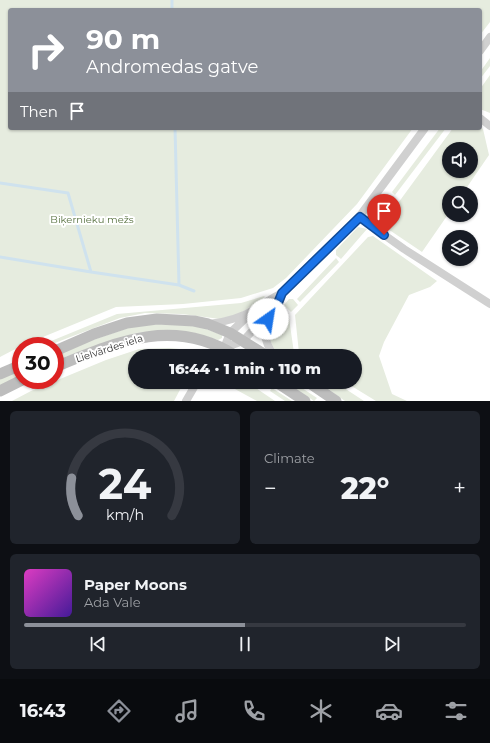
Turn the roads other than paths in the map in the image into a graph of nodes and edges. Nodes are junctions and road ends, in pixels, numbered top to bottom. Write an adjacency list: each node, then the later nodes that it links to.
1 (490, 37): 2 (street)
2 (482, 48)
3 (482, 120): 4 (street)
4 (490, 126)
5 (424, 130): 6 (street, Lielvārdes iela)
6 (360, 217): 7 (street, Lielvārdes iela); 8 (street)
7 (282, 293): 9 (street, Lielvārdes iela); 10 (street, Lielvārdes iela)
8 (490, 304)
9 (255, 309): 11 (street, Lielvārdes iela); 12 (street)
10 (270, 311): 13 (street, Lielvārdes iela); 17 (street)
11 (208, 324): 12 (main road, Lielvārdes iela); 14 (main road, Lielvārdes iela)
12 (230, 333): 13 (main road, Lielvārdes iela); 15 (street)
13 (242, 341): 15 (street, Lielvārdes iela); 16 (main road, Lielvārdes iela)
14 (64, 347)
15 (224, 348): 18 (main road, Lielvārdes iela)
16 (255, 349)
17 (270, 349)
18 (64, 363)
19 (12, 369): 20 (main road)
20 (0, 374)
21 (12, 385): 25 (main road)
22 (193, 389): 27 (street)
23 (287, 389): 28 (main road)
24 (317, 389): 26 (main road)
25 (0, 391)
26 (330, 399)
27 (186, 401)
28 (305, 401)

